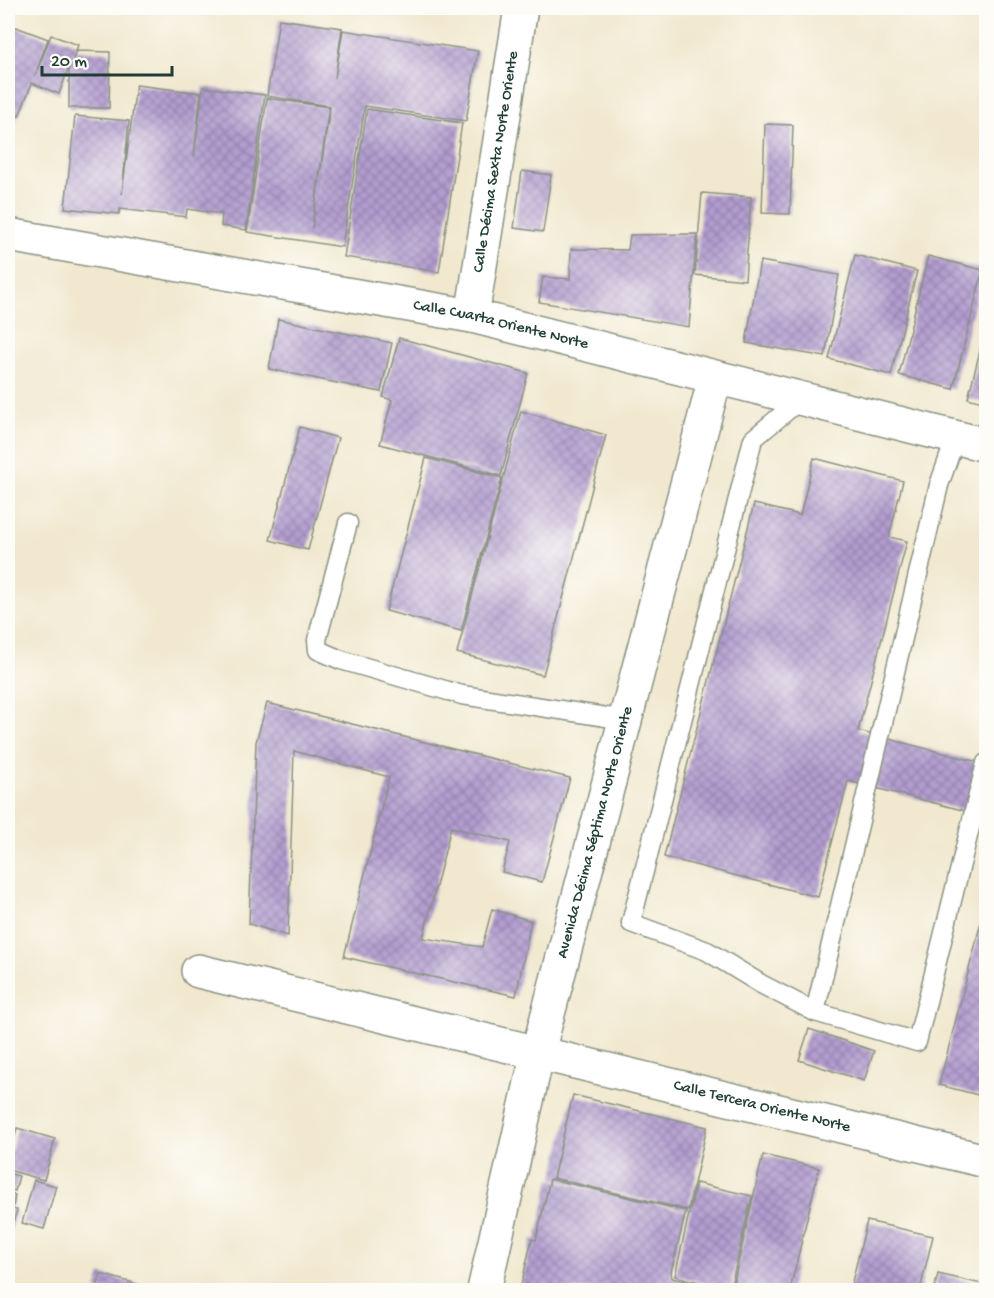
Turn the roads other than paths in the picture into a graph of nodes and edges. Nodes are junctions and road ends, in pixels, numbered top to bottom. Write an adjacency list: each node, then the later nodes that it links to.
1 (521, 8): 3 (street, Calle Décima Sexta Norte Oriente)
2 (8, 235): 3 (street, Calle Cuarta Oriente Norte)
3 (472, 316): 4 (street, Calle Cuarta Oriente Norte)
4 (715, 378): 5 (street, Calle Cuarta Oriente Norte); 8 (street, Avenida Décima Séptima Norte Oriente)
5 (801, 399): 6 (street, Calle Cuarta Oriente Norte); 11 (lane)
6 (971, 441): 11 (lane)
7 (348, 522): 8 (lane)
8 (626, 720): 12 (street, Avenida Décima Séptima Norte Oriente)
9 (987, 763): 11 (lane)
10 (198, 971): 12 (street, Calle Tercera Oriente Norte)
11 (815, 1012)
12 (538, 1052): 13 (street, Calle Tercera Oriente Norte); 14 (street, Avenida Décima Séptima Norte Oriente)
13 (987, 1161)
14 (484, 1290)

